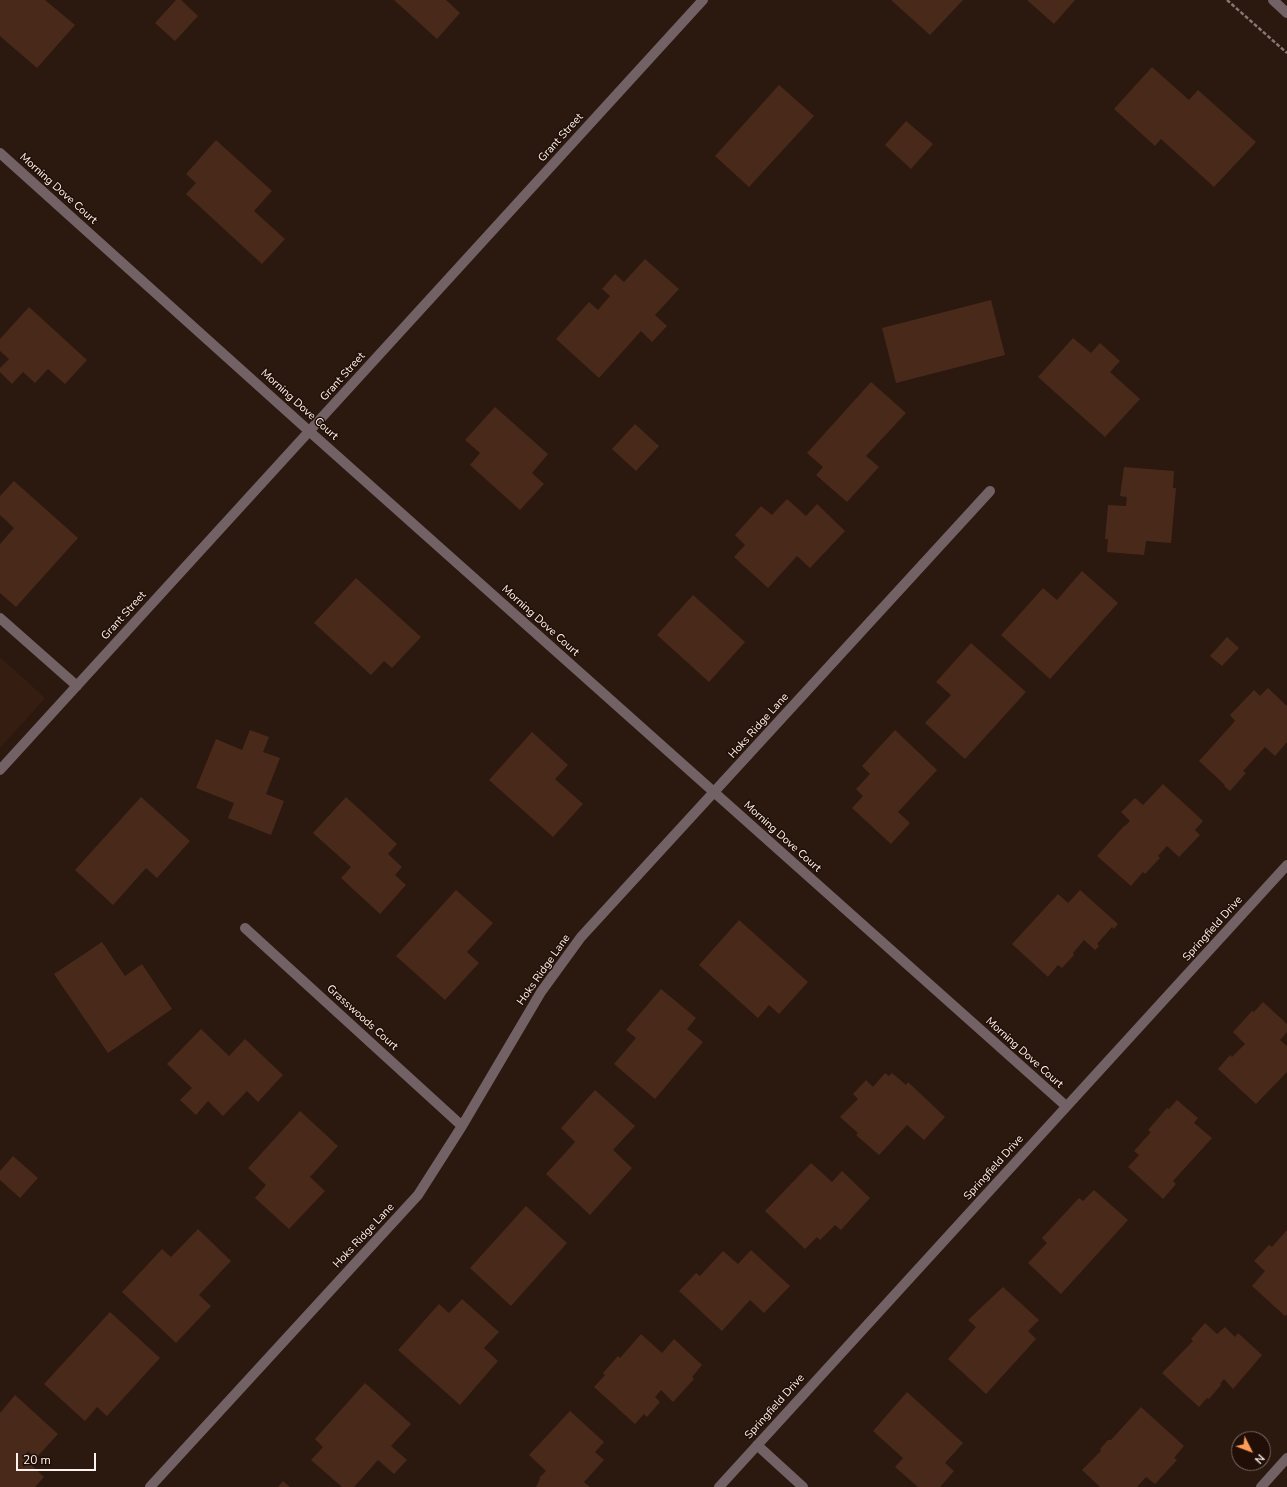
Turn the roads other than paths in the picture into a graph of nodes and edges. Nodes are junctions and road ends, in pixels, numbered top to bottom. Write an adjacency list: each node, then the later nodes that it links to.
1 (703, 0): 5 (street, Grant Street)
2 (1273, 0): 3 (street)
3 (1287, 13)
4 (0, 153): 5 (street, Morning Dove Court)
5 (309, 431): 8 (street, Grant Street); 10 (street, Morning Dove Court)
6 (990, 491): 10 (street, Hoks Ridge Lane)
7 (0, 618): 8 (street)
8 (77, 686): 9 (street, Grant Street)
9 (0, 770)
10 (715, 793): 13 (street, Morning Dove Court); 14 (street, Hoks Ridge Lane)
11 (1287, 865): 13 (street, Springfield Drive)
12 (245, 928): 14 (street, Grasswoods Court)
13 (1066, 1106): 15 (street, Springfield Drive)
14 (462, 1126): 17 (street, Hoks Ridge Lane)
15 (757, 1445): 18 (street, Springfield Drive); 19 (street)
16 (1287, 1458): 20 (street)
17 (150, 1487)
18 (719, 1487)
19 (803, 1487)
20 (1261, 1487)

